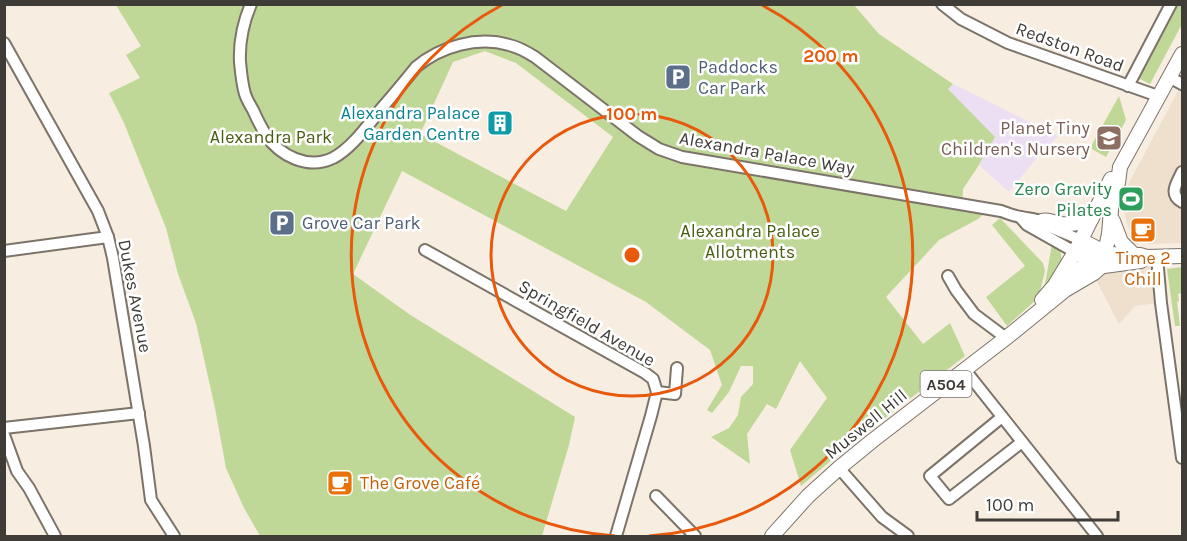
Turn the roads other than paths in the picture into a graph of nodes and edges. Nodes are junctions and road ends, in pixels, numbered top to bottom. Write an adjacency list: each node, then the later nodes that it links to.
1 (251, 4): 14 (street, Alexandra Palace Way)
2 (942, 4): 8 (street, Redston Road)
3 (1171, 4): 8 (street)
4 (4, 43): 17 (street, Dukes Avenue)
5 (1182, 54): 6 (main road, A504)
6 (1169, 77): 7 (street); 9 (main road, A504)
7 (1182, 84)
8 (1128, 86): 9 (street, Redston Road)
9 (1158, 96): 10 (main road, A504)
10 (1120, 167): 13 (main road, A504); 15 (main road, Muswell Hill / A504)
11 (1182, 172): 12 (street)
12 (1182, 202)
13 (1110, 207): 21 (main road); 23 (main road, A504)
14 (1020, 217): 16 (street, Alexandra Palace Way); 18 (street, Alexandra Palace Way)
15 (1092, 218): 16 (main road); 18 (main road, Muswell Hill / A504)
16 (1042, 222): 18 (street, Alexandra Palace Way)
17 (108, 237): 20 (street); 31 (street, Dukes Avenue)
18 (1078, 246): 23 (main road); 25 (main road, Muswell Hill / A504)
19 (425, 250): 30 (street, Springfield Avenue)
20 (4, 251)
21 (1146, 256): 22 (main road); 23 (main road); 36 (street)
22 (1182, 256)
23 (1099, 257): 25 (main road); 26 (main road, Muswell Hill / A504)
24 (948, 276): 27 (street)
25 (1055, 285): 26 (main road, Muswell Hill / A504)
26 (1019, 327): 27 (main road, Muswell Hill / A504)
27 (1006, 338): 29 (main road, Muswell Hill / A504)
28 (677, 368): 30 (street)
29 (964, 369): 32 (street); 37 (main road, Muswell Hill / A504)
30 (657, 392): 42 (street, Springfield Avenue)
31 (139, 413): 33 (street); 41 (street, Dukes Avenue)
32 (1002, 417): 35 (street); 35 (street)
33 (4, 428)
34 (4, 435): 40 (street)
35 (1022, 442): 45 (street)
36 (1182, 458)
37 (839, 468): 39 (main road, Muswell Hill / A504); 44 (street)
38 (656, 496): 43 (street)
39 (773, 536)
40 (55, 537)
41 (174, 537)
42 (616, 537)
43 (695, 537)
44 (908, 537)
45 (1097, 537)

